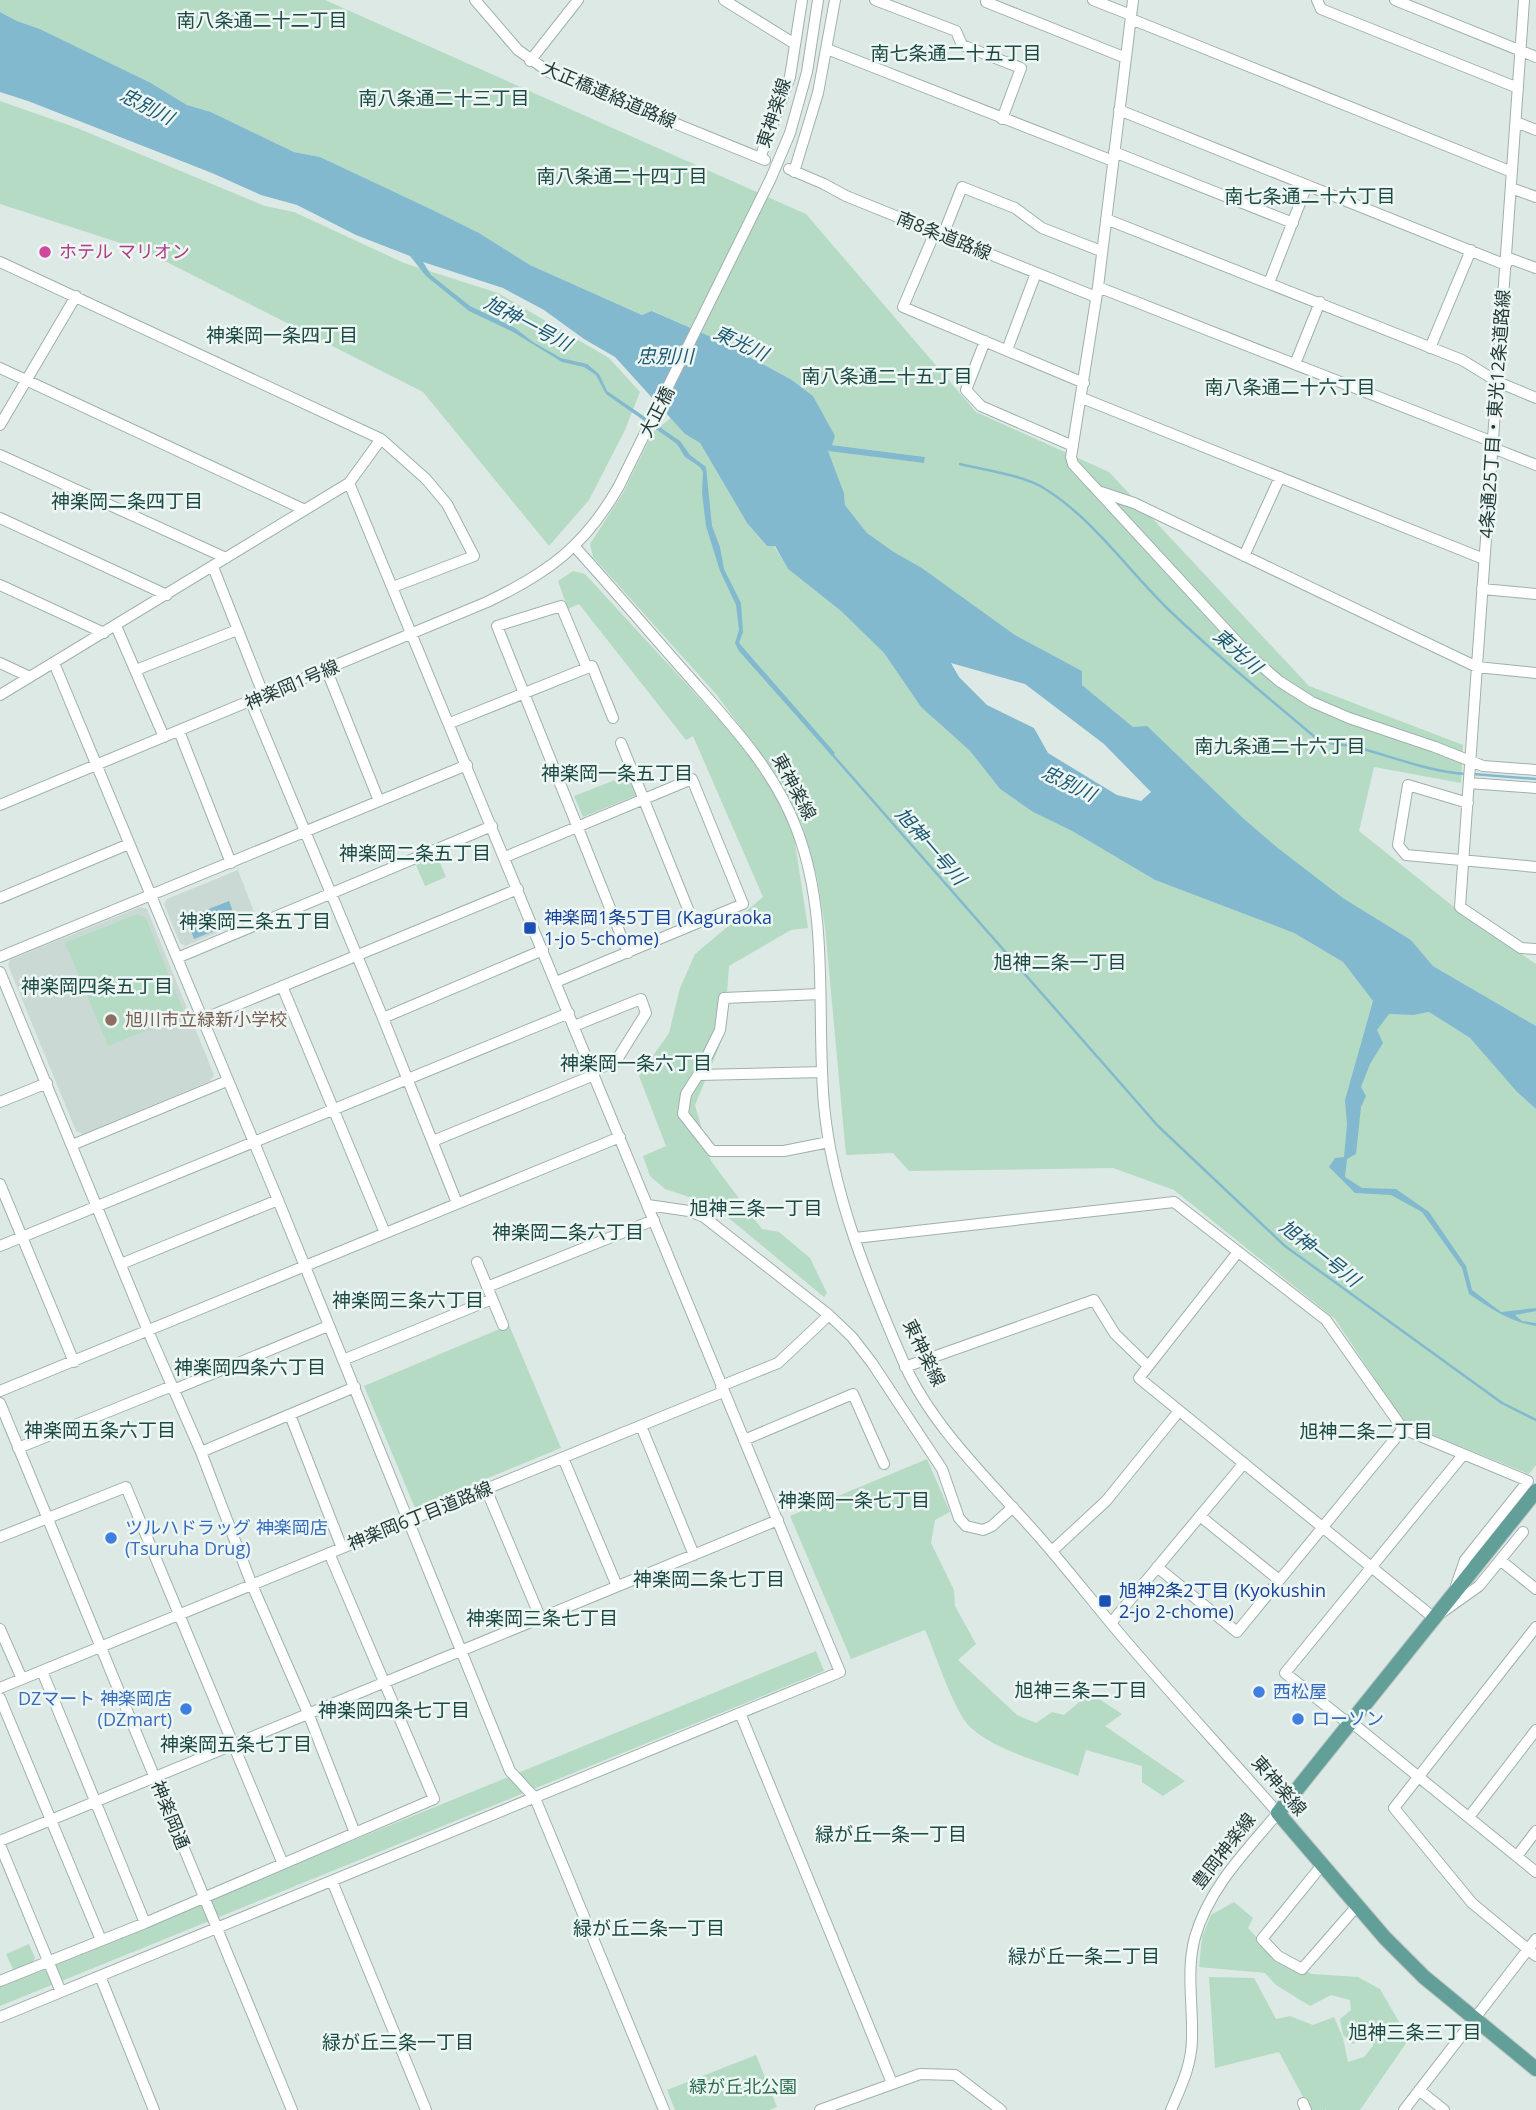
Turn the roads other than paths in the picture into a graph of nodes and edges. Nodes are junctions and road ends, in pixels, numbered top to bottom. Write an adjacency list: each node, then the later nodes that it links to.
1 (475, 0): 21 (street, 大正橋連絡道路線)
2 (578, 0): 21 (street)
3 (724, 0): 14 (street)
4 (802, 0): 16 (street)
5 (818, 0): 34 (street, 東神楽線)
6 (835, 0): 17 (street)
7 (875, 0): 24 (street)
8 (987, 0): 20 (street)
9 (1093, 0): 15 (street)
10 (1133, 0): 15 (street)
11 (1317, 0): 22 (street)
12 (1395, 0): 18 (street)
13 (1524, 0): 18 (street, 4条通25丁目・東光12条道路線)
14 (743, 5): 16 (street)
15 (1131, 17): 20 (street); 28 (street)
16 (795, 44): 21 (street, 大正橋連絡道路線)
17 (827, 50): 24 (street); 35 (street, 南8条道路線)
18 (1521, 51): 19 (street); 22 (street, 4条通25丁目・東光12条道路線)
19 (1536, 57)
20 (1126, 58): 23 (street)
21 (530, 61)
22 (1518, 88): 25 (street, 4条通25丁目・東光12条道路線)
23 (1119, 110): 27 (street); 29 (street)
24 (1002, 119): 27 (street)
25 (1516, 122): 26 (street); 28 (street, 4条通25丁目・東光12条道路線)
26 (1536, 130)
27 (1113, 157): 32 (street); 33 (street)
28 (1512, 172): 30 (street, 4条通25丁目・東光12条道路線)
29 (1307, 185): 33 (street); 36 (street)
30 (1511, 188): 31 (street); 38 (street, 4条通25丁目・東光12条道路線)
31 (1536, 197)
32 (1105, 219): 37 (street); 42 (street)
33 (1293, 223): 42 (street)
34 (747, 232): 67 (street, 大正橋)
35 (939, 234): 37 (street); 41 (street, 南8条道路線); 46 (street)
36 (1471, 250): 38 (street); 47 (street)
37 (1101, 251): 43 (street)
38 (1506, 261): 40 (street); 52 (street, 4条通25丁目・東光12条道路線)
39 (0, 262): 44 (street)
40 (1536, 268)
41 (1035, 272): 43 (street, 南8条道路線); 48 (street)
42 (1269, 284): 45 (street)
43 (1097, 292): 49 (street, 南8条道路線); 53 (street)
44 (76, 296): 51 (street); 57 (street)
45 (1320, 302): 47 (street); 49 (street)
46 (985, 341): 48 (street); 59 (street)
47 (1430, 348): 52 (street)
48 (1007, 350): 53 (street)
49 (1294, 364): 58 (street, 南8条道路線)
50 (0, 368): 51 (street)
51 (26, 380): 56 (street); 65 (street)
52 (1498, 382): 55 (street); 58 (street, 4条通25丁目・東光12条道路線)
53 (1084, 383): 54 (street)
54 (1082, 398): 59 (street); 62 (street)
55 (1536, 398)
56 (0, 425)
57 (381, 439): 63 (street); 73 (street)
58 (1493, 445): 61 (street, 南8条道路線); 70 (street, 4条通25丁目・東光12条道路線)
59 (1073, 446): 64 (street)
60 (0, 455): 69 (street)
61 (1536, 465)
62 (1280, 477): 68 (street); 70 (street)
63 (349, 483): 65 (street); 73 (street)
64 (1098, 491): 68 (street); 101 (street)
65 (305, 510): 69 (street)
66 (0, 517): 76 (street)
67 (575, 547): 80 (street, 神楽岡1号線); 129 (street, 東神楽線)
68 (1244, 556): 83 (street)
69 (226, 558): 71 (street)
70 (1484, 559): 74 (street, 4条通25丁目・東光12条道路線)
71 (213, 567): 76 (street); 78 (street)
72 (0, 585): 79 (street)
73 (393, 587): 80 (street)
74 (1482, 589): 75 (street); 83 (street, 4条通25丁目・東光12条道路線)
75 (1536, 594)
76 (167, 595): 77 (street)
77 (116, 626): 79 (street); 85 (street)
78 (237, 630): 85 (street); 91 (street)
79 (104, 634): 82 (street)
80 (413, 634): 86 (street, 神楽岡1号線); 94 (street)
81 (0, 663): 88 (street)
82 (54, 663): 88 (street); 98 (street)
83 (1477, 667): 87 (street); 101 (street, 4条通25丁目・東光12条道路線)
84 (587, 668): 89 (street); 89 (street); 93 (street)
85 (136, 670): 96 (street)
86 (327, 671): 91 (street, 神楽岡1号線); 104 (street)
87 (1536, 673)
88 (30, 677): 90 (street)
89 (525, 693): 94 (street); 108 (street)
90 (0, 695)
91 (264, 696): 92 (street, 神楽岡1号線)
92 (251, 702): 95 (street, 神楽岡1号線); 109 (street)
93 (613, 718)
94 (450, 723): 99 (street)
95 (179, 731): 96 (street, 神楽岡1号線); 113 (street)
96 (164, 737): 98 (street, 神楽岡1号線)
97 (621, 743): 103 (street)
98 (97, 765): 106 (street, 神楽岡1号線); 110 (street)
99 (467, 765): 104 (street); 107 (street)
100 (1536, 769): 101 (street)
101 (1470, 773): 102 (street); 105 (street, 4条通25丁目・東光12条道路線)
102 (1536, 788)
103 (644, 799): 108 (street); 119 (street); 119 (street)
104 (379, 801): 109 (street)
105 (1468, 803): 112 (street, 4条通25丁目・東光12条道路線); 112 (street)
106 (0, 805)
107 (492, 826): 111 (street); 116 (street)
108 (579, 826): 111 (street); 122 (street)
109 (305, 832): 113 (street); 116 (street)
110 (130, 844): 117 (street); 118 (street)
111 (505, 857): 115 (street)
112 (1463, 861): 114 (street); 120 (street, 4条通25丁目・東光12条道路線)
113 (231, 863): 117 (street)
114 (1536, 867)
115 (517, 889): 121 (street); 123 (street)
116 (330, 894): 123 (street); 125 (street)
117 (151, 895): 124 (street); 125 (street)
118 (0, 898)
119 (694, 925): 122 (street)
120 (1536, 949)
121 (543, 950): 127 (street); 131 (street)
122 (628, 953): 127 (street)
123 (356, 956): 128 (street); 131 (street)
124 (0, 957)
125 (177, 958): 132 (street)
126 (0, 972): 139 (street)
127 (556, 982): 130 (street)
128 (282, 986): 132 (street); 141 (street)
129 (820, 994): 134 (street, 東神楽線); 136 (street)
130 (569, 1013): 133 (street); 137 (street)
131 (383, 1018): 137 (street)
132 (203, 1019): 138 (street)
133 (574, 1026): 135 (street); 135 (street)
134 (822, 1072): 136 (street); 144 (street, 東神楽線)
135 (594, 1073): 142 (street); 143 (street)
136 (698, 1075): 144 (street)
137 (407, 1079): 141 (street); 143 (street)
138 (228, 1081): 145 (street); 146 (street)
139 (47, 1083): 140 (street); 146 (street)
140 (0, 1102)
141 (333, 1110): 145 (street); 153 (street)
142 (620, 1137): 149 (street); 150 (street)
143 (433, 1141): 149 (street)
144 (829, 1142): 155 (street, 東神楽線)
145 (254, 1143): 148 (street); 151 (street)
146 (72, 1145): 151 (street)
147 (0, 1184): 154 (street)
148 (278, 1200): 159 (street); 160 (street)
149 (457, 1203): 153 (street)
150 (648, 1205): 152 (street); 163 (street)
151 (98, 1208): 154 (street); 159 (street)
152 (654, 1220): 161 (street); 173 (street)
153 (384, 1233): 160 (street)
154 (22, 1237): 156 (street); 168 (street)
155 (855, 1238): 157 (street); 170 (street, 東神楽線)
156 (0, 1246)
157 (1238, 1252): 169 (street); 179 (street)
158 (477, 1262): 161 (street)
159 (121, 1264): 166 (street)
160 (304, 1267): 165 (street); 166 (street)
161 (487, 1287): 162 (street)
162 (492, 1299): 164 (street); 167 (street)
163 (829, 1315): 173 (street, 神楽岡6丁目道路線); 189 (street)
164 (503, 1325)
165 (328, 1326): 167 (street); 172 (street)
166 (148, 1332): 168 (street); 172 (street)
167 (344, 1360): 171 (street)
168 (74, 1362): 174 (street)
169 (1148, 1366): 170 (street); 176 (street)
170 (905, 1367): 189 (street, 東神楽線)
171 (355, 1387): 177 (street); 193 (street)
172 (172, 1388): 181 (street); 182 (street)
173 (722, 1389): 178 (street, 神楽岡6丁目道路線); 180 (street)
174 (0, 1391)
175 (0, 1403): 181 (street, 神楽岡通)
176 (1179, 1411): 185 (street); 198 (street)
177 (290, 1415): 182 (street); 197 (street)
178 (641, 1426): 184 (street, 神楽岡6丁目道路線); 200 (street)
179 (1403, 1429): 183 (street); 194 (street)
180 (744, 1440): 186 (street); 192 (street)
181 (19, 1448): 191 (street, 神楽岡通)
182 (201, 1452): 205 (street)
183 (1463, 1455): 203 (street); 208 (street)
184 (563, 1458): 187 (street, 神楽岡6丁目道路線); 206 (street)
185 (1244, 1463): 190 (street); 194 (street)
186 (884, 1464)
187 (486, 1489): 193 (street, 神楽岡6丁目道路線); 210 (street)
188 (1536, 1491): 208 (main road, 豊岡神楽線)
189 (1013, 1507): 198 (street, 東神楽線)
190 (1200, 1516): 202 (street); 204 (street)
191 (48, 1518): 196 (street); 209 (street); 215 (street, 神楽岡通)
192 (778, 1520): 200 (street); 223 (street)
193 (409, 1521): 197 (street, 神楽岡6丁目道路線); 216 (street)
194 (1321, 1528): 203 (street); 204 (street)
195 (1522, 1532): 201 (street)
196 (0, 1537)
197 (342, 1548): 199 (street, 神楽岡6丁目道路線)
198 (1052, 1551): 212 (street, 東神楽線)
199 (329, 1553): 205 (street, 神楽岡6丁目道路線); 219 (street)
200 (694, 1555): 206 (street)
201 (1500, 1560): 207 (street); 211 (street)
202 (1157, 1567): 204 (street); 212 (street)
203 (1372, 1567): 211 (street); 224 (street)
204 (1279, 1580)
205 (252, 1585): 209 (street, 神楽岡6丁目道路線); 222 (street)
206 (617, 1587): 210 (street)
207 (1536, 1589)
208 (1454, 1592): 211 (main road, 豊岡神楽線)
209 (179, 1615): 215 (street, 神楽岡6丁目道路線); 226 (street)
210 (540, 1617): 216 (street)
211 (1434, 1618): 224 (main road, 豊岡神楽線)
212 (1111, 1623): 231 (street, 東神楽線)
213 (1536, 1627): 228 (street)
214 (0, 1629): 218 (street)
215 (100, 1647): 217 (street, 神楽岡6丁目道路線); 227 (street, 神楽岡通)
216 (462, 1649): 219 (street); 229 (street)
217 (42, 1671): 218 (street, 神楽岡6丁目道路線); 230 (street)
218 (22, 1679): 220 (street, 神楽岡6丁目道路線)
219 (386, 1681): 222 (street); 235 (street)
220 (0, 1688)
221 (0, 1698): 233 (street)
222 (308, 1713): 226 (street); 235 (street)
223 (740, 1713): 229 (street); 256 (street)
224 (1350, 1723): 228 (street); 231 (main road, 豊岡神楽線)
225 (1536, 1730): 232 (street)
226 (234, 1744): 227 (street); 238 (street)
227 (154, 1777): 230 (street); 242 (street, 神楽岡通)
228 (1419, 1777): 232 (street); 248 (street)
229 (535, 1798): 241 (street); 261 (street)
230 (97, 1801): 233 (street); 244 (street)
231 (1278, 1813): 239 (main road, 東神楽線); 264 (street, 豊岡神楽線)
232 (1469, 1817): 237 (street)
233 (51, 1820): 236 (street); 247 (street)
234 (1536, 1831): 237 (street)
235 (355, 1833): 238 (street)
236 (0, 1843): 249 (street)
237 (1517, 1856): 240 (street)
238 (283, 1864): 242 (street)
239 (1322, 1865): 243 (main road, 東神楽線); 243 (street)
240 (1536, 1872)
241 (332, 1881): 245 (street); 260 (street)
242 (203, 1897): 244 (street); 245 (street, 神楽岡通)
243 (1357, 1906): 254 (main road, 東神楽線)
244 (145, 1923): 247 (street)
245 (217, 1929): 250 (street); 259 (street, 神楽岡通)
246 (1536, 1939): 248 (street)
247 (101, 1940): 249 (street)
248 (1532, 1952): 254 (street)
249 (48, 1962): 251 (street); 252 (street)
250 (100, 1976): 252 (street); 258 (street)
251 (0, 1981)
252 (61, 1992): 253 (street)
253 (0, 2017)
254 (1474, 2018): 255 (main road, 東神楽線); 257 (street)
255 (1536, 2069)
256 (892, 2083): 262 (street); 263 (street)
257 (1419, 2090): 265 (street); 266 (street)
258 (154, 2110)
259 (292, 2110)
260 (426, 2110)
261 (664, 2110)
262 (820, 2110)
263 (1001, 2110)
264 (1171, 2110)
265 (1404, 2110)
266 (1444, 2110)

